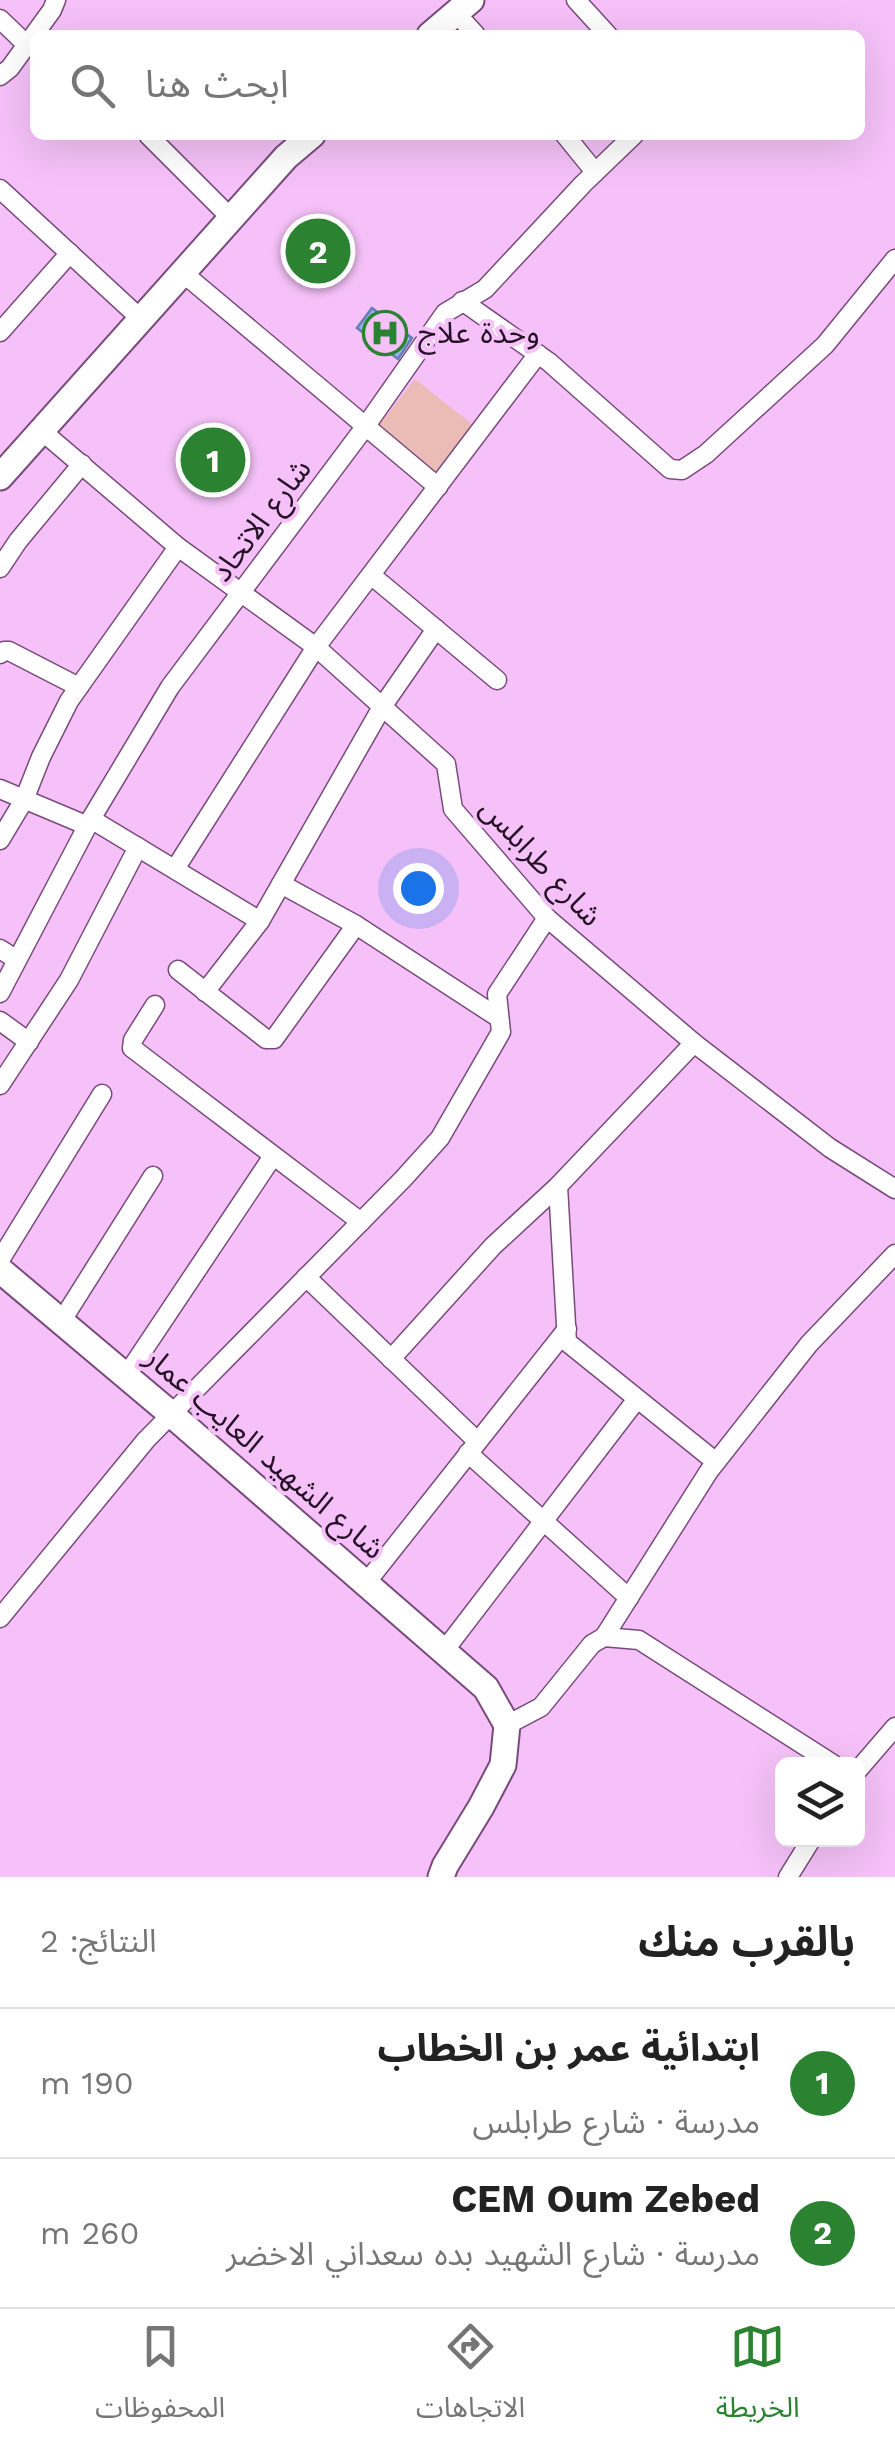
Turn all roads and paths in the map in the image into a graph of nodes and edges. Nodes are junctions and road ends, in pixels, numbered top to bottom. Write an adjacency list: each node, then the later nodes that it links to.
1 (56, 0): 5 (street)
2 (576, 0): 8 (street)
3 (463, 6): 6 (street); 7 (street)
4 (0, 19): 10 (street)
5 (44, 30)
6 (436, 30)
7 (474, 30)
8 (603, 30)
9 (30, 42): 10 (street)
10 (26, 45): 11 (street)
11 (0, 76)
12 (153, 140): 18 (street)
13 (306, 140): 18 (street)
14 (569, 140): 16 (street)
15 (629, 140): 16 (street, شارع الاتحاد)
16 (595, 172): 22 (street, شارع الاتحاد)
17 (2, 194): 19 (street)
18 (232, 218): 21 (street)
19 (70, 253): 23 (street); 24 (street)
20 (895, 259): 25 (street)
21 (183, 273): 23 (street); 26 (street)
22 (462, 301): 25 (street); 26 (street, شارع الاتحاد)
23 (142, 320): 27 (street)
24 (0, 332)
25 (538, 354): 30 (street)
26 (364, 427): 30 (street); 34 (street, شارع الاتحاد)
27 (43, 432): 28 (street, شارع طرابلس); 29 (street)
28 (82, 464): 31 (street, شارع طرابلس); 32 (street)
29 (0, 477)
30 (438, 487): 33 (street)
31 (178, 547): 34 (street, شارع طرابلس); 39 (street)
32 (0, 568)
33 (371, 575): 35 (street); 36 (street)
34 (242, 592): 36 (street, شارع طرابلس); 43 (street, شارع الاتحاد)
35 (436, 629): 38 (street); 40 (street)
36 (316, 646): 40 (street, شارع طرابلس); 46 (street)
37 (0, 654): 39 (street)
38 (497, 680)
39 (79, 687): 42 (street)
40 (382, 707): 47 (street); 48 (street, شارع طرابلس)
41 (0, 788): 42 (street)
42 (24, 800): 43 (street); 44 (street)
43 (90, 823): 45 (street); 52 (street, شارع الاتحاد)
44 (0, 840)
45 (138, 847): 46 (street); 59 (street)
46 (175, 869): 49 (street)
47 (281, 884): 49 (street); 50 (street)
48 (547, 918): 57 (street); 60 (street, شارع طرابلس)
49 (260, 922): 54 (street)
50 (356, 925): 54 (street); 57 (street)
51 (0, 948): 52 (street)
52 (17, 960): 55 (street, شارع الاتحاد)
53 (178, 970): 54 (street)
54 (205, 992)
55 (0, 993)
56 (155, 1006): 63 (street)
57 (499, 1018): 67 (street)
58 (0, 1021): 59 (street)
59 (29, 1042): 61 (street)
60 (694, 1043): 65 (street); 66 (street, شارع طرابلس)
61 (0, 1085)
62 (102, 1094): 69 (street)
63 (274, 1156): 67 (street); 75 (street)
64 (153, 1176): 72 (street)
65 (558, 1186): 73 (street); 74 (street)
66 (895, 1189)
67 (360, 1222): 71 (street)
68 (895, 1254): 79 (street)
69 (0, 1260)
70 (0, 1270): 72 (street, شارع الشهيد العايب عمار)
71 (306, 1277): 74 (street); 77 (street)
72 (61, 1322): 75 (street, شارع الشهيد العايب عمار)
73 (567, 1329): 76 (street); 78 (street)
74 (391, 1359): 78 (street)
75 (126, 1376): 77 (street, شارع الشهيد العايب عمار)
76 (637, 1399): 79 (street); 80 (street)
77 (171, 1414): 81 (street, شارع الشهيد العايب عمار); 83 (street)
78 (472, 1447): 80 (street); 81 (street)
79 (716, 1462): 82 (street)
80 (544, 1521): 82 (street); 85 (street)
81 (366, 1583): 85 (street, شارع الشهيد العايب عمار)
82 (629, 1598): 84 (street)
83 (0, 1618)
84 (604, 1637): 86 (street); 88 (street)
85 (444, 1651): 86 (street, شارع الشهيد العايب عمار)
86 (507, 1725): 91 (street)
87 (895, 1727): 89 (street)
88 (822, 1757)
89 (865, 1762)
90 (807, 1847): 92 (street)
91 (441, 1877)
92 (788, 1877)

